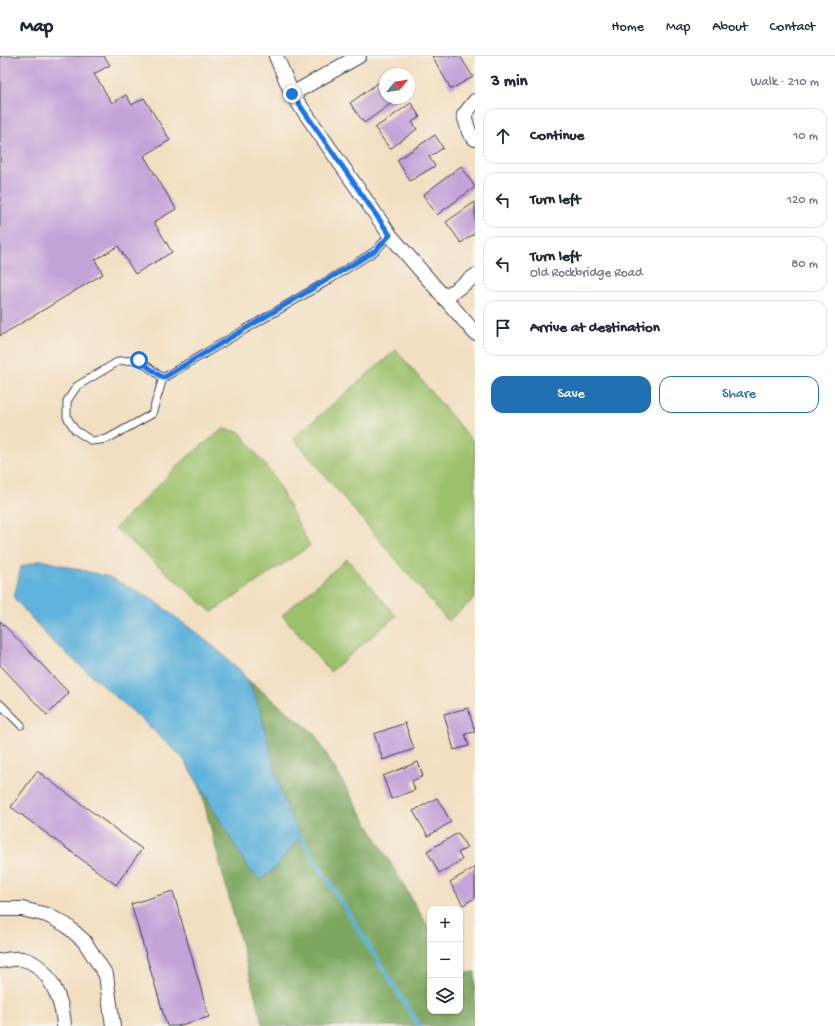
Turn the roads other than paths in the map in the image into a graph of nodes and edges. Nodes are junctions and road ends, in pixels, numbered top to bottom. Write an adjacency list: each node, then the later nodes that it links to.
1 (276, 56): 3 (street)
2 (359, 56): 3 (street)
3 (292, 94): 6 (street)
4 (475, 101): 5 (street)
5 (475, 140)
6 (390, 235): 8 (street); 10 (lane)
7 (475, 276): 8 (street)
8 (444, 298): 9 (street)
9 (475, 333)
10 (163, 378): 10 (lane)
11 (0, 704): 12 (lane)
12 (21, 725)
13 (0, 909): 16 (street)
14 (0, 961): 15 (street)
15 (64, 1026)
16 (113, 1026)

